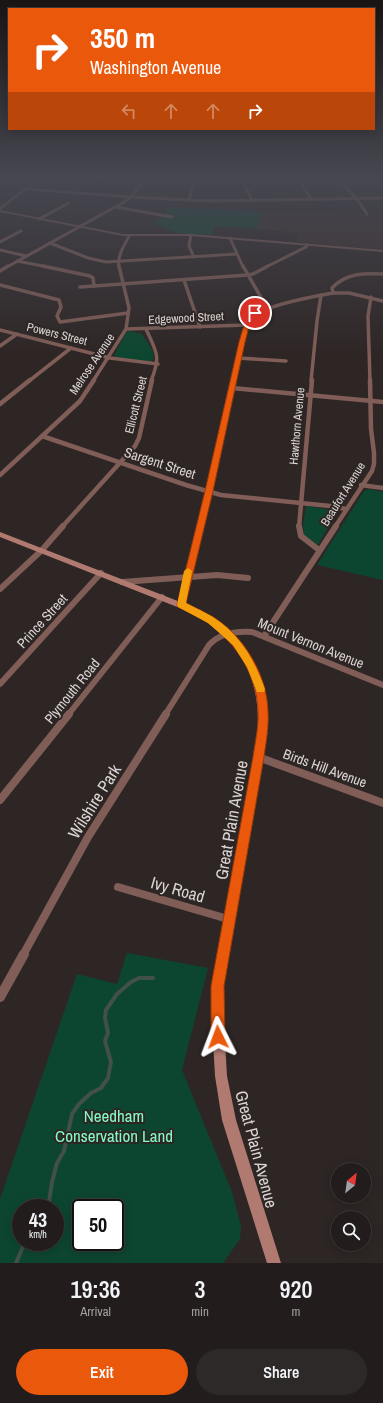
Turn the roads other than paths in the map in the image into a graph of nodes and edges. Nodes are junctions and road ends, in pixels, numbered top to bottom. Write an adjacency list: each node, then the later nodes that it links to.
1 (10, 237): 7 (street)
2 (61, 237): 8 (street)
3 (129, 237): 16 (street)
4 (189, 237): 14 (street)
5 (216, 237): 6 (street)
6 (230, 238): 9 (street); 12 (street)
7 (0, 242)
8 (50, 243): 13 (street); 16 (street)
9 (307, 245): 11 (street); 19 (street)
10 (0, 250): 13 (street)
11 (383, 251)
12 (237, 254): 14 (street); 19 (street)
13 (26, 256): 15 (street)
14 (194, 257): 16 (street)
15 (17, 261): 17 (street); 23 (street)
16 (118, 262): 22 (street, Melrose Avenue)
17 (0, 271)
18 (383, 274): 25 (street)
19 (247, 275): 20 (street); 29 (street)
20 (184, 280): 22 (street); 32 (street)
21 (0, 284): 30 (street)
22 (123, 284): 23 (street); 30 (street, Melrose Avenue)
23 (94, 286): 24 (street)
24 (80, 287)
25 (333, 293): 26 (street); 27 (street)
26 (321, 295): 29 (street); 44 (street, Hawthorn Avenue)
27 (371, 297): 28 (street); 45 (street, Beaufort Avenue)
28 (383, 300)
29 (267, 308): 31 (street)
30 (128, 313): 33 (street, Melrose Avenue)
31 (247, 325): 32 (street, Edgewood Street); 40 (street)
32 (200, 327): 34 (street, Edgewood Street)
33 (126, 329): 34 (street, Edgewood Street); 39 (street, Melrose Avenue)
34 (146, 329): 42 (street, Ellicott Street)
35 (0, 330): 36 (street, Powers Street)
36 (17, 334): 37 (street); 38 (street, Powers Street)
37 (0, 346)
38 (71, 348): 39 (street, Powers Street); 47 (street)
39 (110, 358): 42 (street, Powers Street); 48 (street, Melrose Avenue)
40 (238, 358): 41 (street); 43 (street)
41 (286, 361)
42 (158, 364): 49 (street, Ellicott Street)
43 (232, 388): 44 (street); 53 (street)
44 (309, 396): 45 (street); 54 (street, Hawthorn Avenue)
45 (371, 401): 46 (street); 51 (street, Beaufort Avenue)
46 (383, 402)
47 (0, 404)
48 (42, 436): 49 (street, Sargent Street); 50 (street, Melrose Avenue)
49 (120, 463): 53 (street, Sargent Street); 57 (street, Ellicott Street)
50 (0, 475)
51 (361, 485): 52 (street); 55 (street, Beaufort Avenue)
52 (383, 488)
53 (209, 491): 54 (street, Sargent Street); 60 (street)
54 (301, 503): 55 (street, Sargent Street); 58 (street, Hawthorn Avenue)
55 (346, 509): 58 (street, Beaufort Avenue)
56 (0, 534): 57 (main road, Great Plain Avenue)
57 (42, 550): 59 (main road, Great Plain Avenue); 63 (street, Ellicott Street)
58 (319, 550): 67 (street, Beaufort Avenue)
59 (101, 573): 62 (main road, Great Plain Avenue); 68 (street, Prince Street)
60 (186, 578): 61 (street); 62 (street); 65 (street)
61 (248, 578)
62 (122, 582): 64 (main road, Great Plain Avenue)
63 (0, 589)
64 (162, 597): 65 (main road, Great Plain Avenue); 71 (street, Plymouth Road)
65 (181, 605): 66 (main road, Great Plain Avenue)
66 (228, 635): 67 (street, Mount Vernon Avenue); 70 (main road, Great Plain Avenue); 75 (street, Wilshire Park)
67 (264, 636): 69 (street, Mount Vernon Avenue)
68 (0, 684)
69 (383, 685)
70 (258, 757): 72 (street, Birds Hill Avenue); 74 (main road, Great Plain Avenue)
71 (0, 800)
72 (383, 804)
73 (118, 887): 74 (street, Ivy Road)
74 (228, 919): 76 (main road, Great Plain Avenue)
75 (0, 998)
76 (274, 1263)

